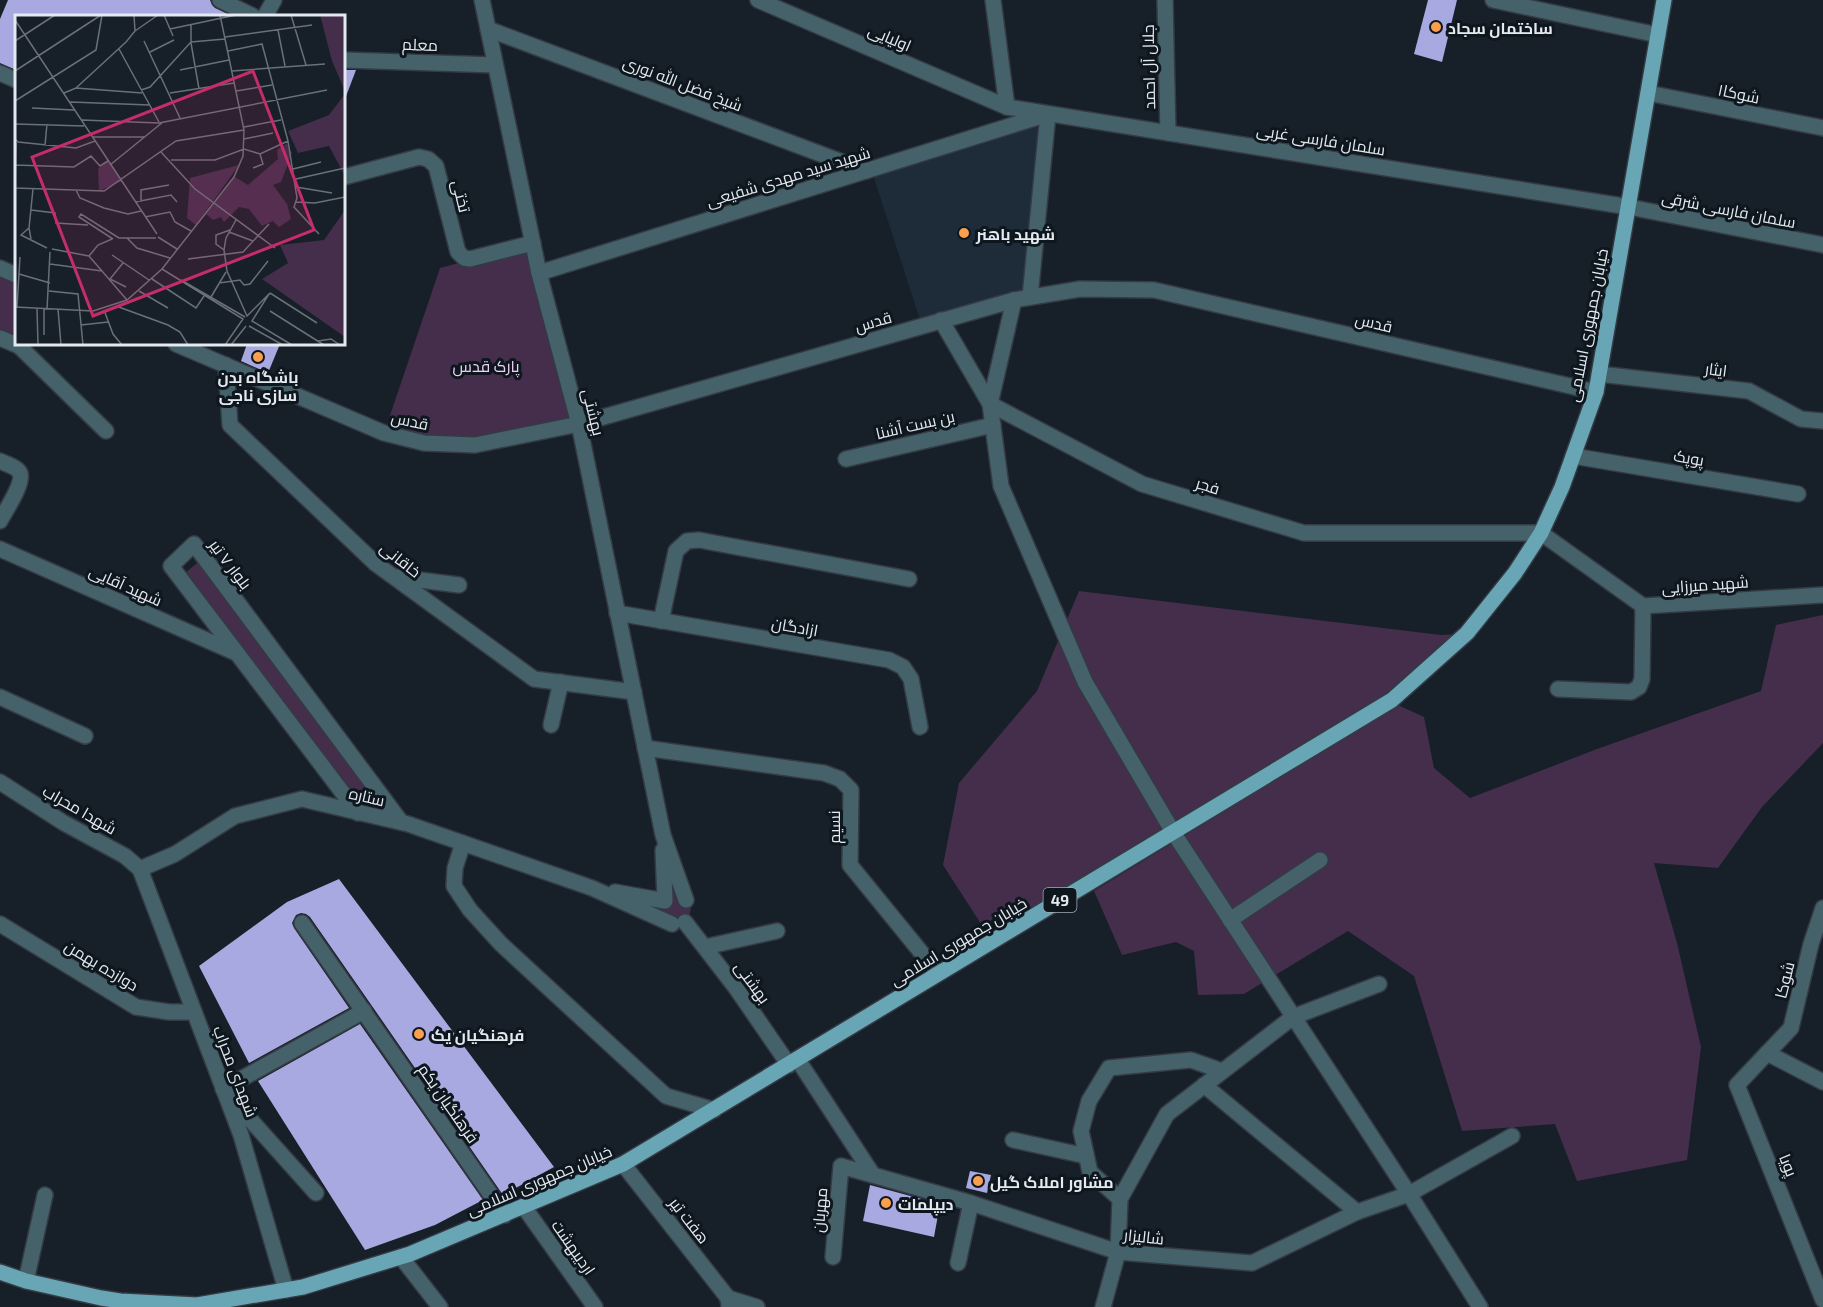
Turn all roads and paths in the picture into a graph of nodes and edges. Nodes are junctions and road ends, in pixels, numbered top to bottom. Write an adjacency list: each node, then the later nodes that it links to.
1 (220, 0): 9 (street)
2 (274, 0): 10 (street)
3 (482, 0): 11 (street, بهشتی)
4 (758, 0): 18 (street, اولیایی)
5 (993, 0): 18 (street)
6 (1165, 0): 21 (street, جلال آل احمد)
7 (1493, 0): 12 (street)
8 (1664, 0): 12 (main road, خیابان جمهوری اسلامی / 49)
9 (252, 15)
10 (266, 15)
11 (488, 29): 14 (street, بهشتی); 22 (street, شیخ فضل الله نوری)
12 (1658, 34): 17 (main road, خیابان جمهوری اسلامی / 49)
13 (345, 60): 14 (street, معلم)
14 (495, 65): 25 (street, بهشتی)
15 (0, 73): 16 (street)
16 (15, 80)
17 (1648, 93): 20 (street, شوکا۱); 24 (main road, خیابان جمهوری اسلامی / 49)
18 (1007, 107): 19 (street, سلمان فارسی غربی)
19 (1048, 114): 21 (street, سلمان فارسی غربی); 22 (street, شهید سید مهدی شفیعی); 30 (street)
20 (1823, 128)
21 (1168, 133): 24 (street, سلمان فارسی غربی)
22 (866, 171): 28 (street, شهید سید مهدی شفیعی)
23 (345, 177): 25 (street, تختی)
24 (1629, 207): 26 (street, سلمان فارسی شرقی); 38 (main road, خیابان جمهوری اسلامی / 49)
25 (533, 243): 28 (street, بهشتی)
26 (1823, 245)
27 (0, 268): 29 (street)
28 (539, 273): 42 (street, بهشتی)
29 (15, 275)
30 (1030, 297): 31 (street, قدس); 39 (street, قدس)
31 (1014, 300): 32 (street, قدس); 40 (street)
32 (941, 320): 40 (street); 42 (street, قدس)
33 (0, 338): 34 (street)
34 (15, 343)
35 (20, 345): 44 (street)
36 (178, 345): 37 (street, قدس)
37 (226, 365): 42 (street, قدس); 52 (street, خاقانی)
38 (1599, 374): 39 (main road, خیابان جمهوری اسلامی / 49); 41 (street, ایثار)
39 (1596, 392): 45 (main road, خیابان جمهوری اسلامی / 49)
40 (990, 404): 43 (street); 50 (street, فجر)
41 (1823, 421)
42 (579, 424): 57 (street, بهشتی)
43 (993, 425): 46 (street, بن بست آشنا); 71 (street)
44 (106, 431)
45 (1573, 456): 48 (street, پوپک); 50 (main road, خیابان جمهوری اسلامی / 49)
46 (846, 459)
47 (0, 460): 49 (street)
48 (1798, 494)
49 (0, 521)
50 (1541, 533): 56 (street, شهید میرزایی); 71 (main road, خیابان جمهوری اسلامی / 49)
51 (0, 549): 59 (street, شهید آقایی)
52 (393, 576): 54 (street); 60 (street, خاقانی)
53 (909, 579): 58 (street)
54 (459, 585)
55 (1823, 595): 56 (street, شهید میرزایی)
56 (1643, 606): 61 (street)
57 (617, 614): 58 (street, ازادگان); 62 (street, بهشتی)
58 (661, 621): 65 (street, ازادگان)
59 (236, 654): 69 (street, بلوار ۷ تیر); 70 (street, بلوار ۷ تیر)
60 (561, 682): 62 (street, خاقانی); 64 (street)
61 (1558, 688)
62 (634, 692): 67 (street, بهشتی)
63 (0, 697): 66 (street)
64 (551, 725)
65 (920, 727)
66 (86, 736)
67 (645, 748): 72 (street, بهشتی); 87 (street, نسیم)
68 (0, 782): 75 (street, شهدا محراب)
69 (358, 813): 70 (street, ستاره); 75 (street, ستاره)
70 (401, 822): 73 (street, ستاره)
71 (1173, 832): 80 (street); 87 (main road, خیابان جمهوری اسلامی / 49)
72 (663, 835): 77 (street); 78 (street)
73 (463, 843): 76 (street, ستاره); 98 (street)
74 (1320, 860): 80 (street)
75 (140, 869): 90 (street, شهدای محراب)
76 (592, 888): 78 (street); 82 (street)
77 (686, 900): 78 (street); 82 (street)
78 (665, 901): 82 (street)
79 (1823, 908): 86 (street, شوکا)
80 (1230, 920): 91 (street)
81 (302, 923): 89 (street, فرهنگیان یکم)
82 (679, 923): 85 (street, بهشتی)
83 (0, 924): 90 (street, دوازده بهمن)
84 (777, 930): 85 (street)
85 (705, 947): 93 (street, بهشتی)
86 (1817, 947): 92 (street, شوکا)
87 (938, 973): 93 (main road, خیابان جمهوری اسلامی / 49)
88 (1379, 984): 91 (street)
89 (364, 1011): 97 (street); 112 (street, فرهنگیان یکم)
90 (194, 1012): 97 (street, شهدای محراب)
91 (1293, 1017): 94 (street); 106 (street)
92 (1767, 1053): 95 (street); 120 (street, پویا)
93 (793, 1063): 98 (main road, خیابان جمهوری اسلامی / 49); 104 (street)
94 (1222, 1071): 96 (street); 101 (street)
95 (1823, 1083)
96 (1204, 1085): 108 (street); 111 (street)
97 (223, 1089): 105 (street); 119 (street, شهدای محراب)
98 (714, 1110): 102 (main road, خیابان جمهوری اسلامی / 49)
99 (1512, 1137): 106 (street, شالیزار)
100 (1013, 1140): 101 (street)
101 (1086, 1156): 108 (street)
102 (623, 1164): 110 (main road, خیابان جمهوری اسلامی / 49); 122 (street, هفت تیر)
103 (841, 1166): 104 (street, شالیزار); 115 (street, مهربان)
104 (873, 1175): 109 (street, شالیزار)
105 (316, 1193)
106 (1409, 1194): 111 (street, شالیزار); 128 (street)
107 (45, 1195): 118 (street)
108 (1120, 1199): 113 (street)
109 (971, 1203): 113 (street, شالیزار); 116 (street)
110 (524, 1207): 112 (main road, خیابان جمهوری اسلامی / 49); 125 (street, اردیبهشت)
111 (1357, 1212): 113 (street, شالیزار)
112 (505, 1215): 114 (main road, خیابان جمهوری اسلامی / 49)
113 (1118, 1252): 127 (street)
114 (401, 1257): 119 (main road, خیابان جمهوری اسلامی / 49); 124 (street)
115 (833, 1257)
116 (958, 1263)
117 (0, 1272): 118 (main road, خیابان جمهوری اسلامی / 49)
118 (26, 1281): 121 (main road, خیابان جمهوری اسلامی / 49)
119 (286, 1290): 123 (main road, خیابان جمهوری اسلامی / 49)
120 (1823, 1300)
121 (100, 1302): 123 (main road, خیابان جمهوری اسلامی / 49)
122 (729, 1302): 126 (street)
123 (197, 1306)
124 (440, 1307)
125 (594, 1307)
126 (757, 1307)
127 (1103, 1307)
128 (1480, 1307)

